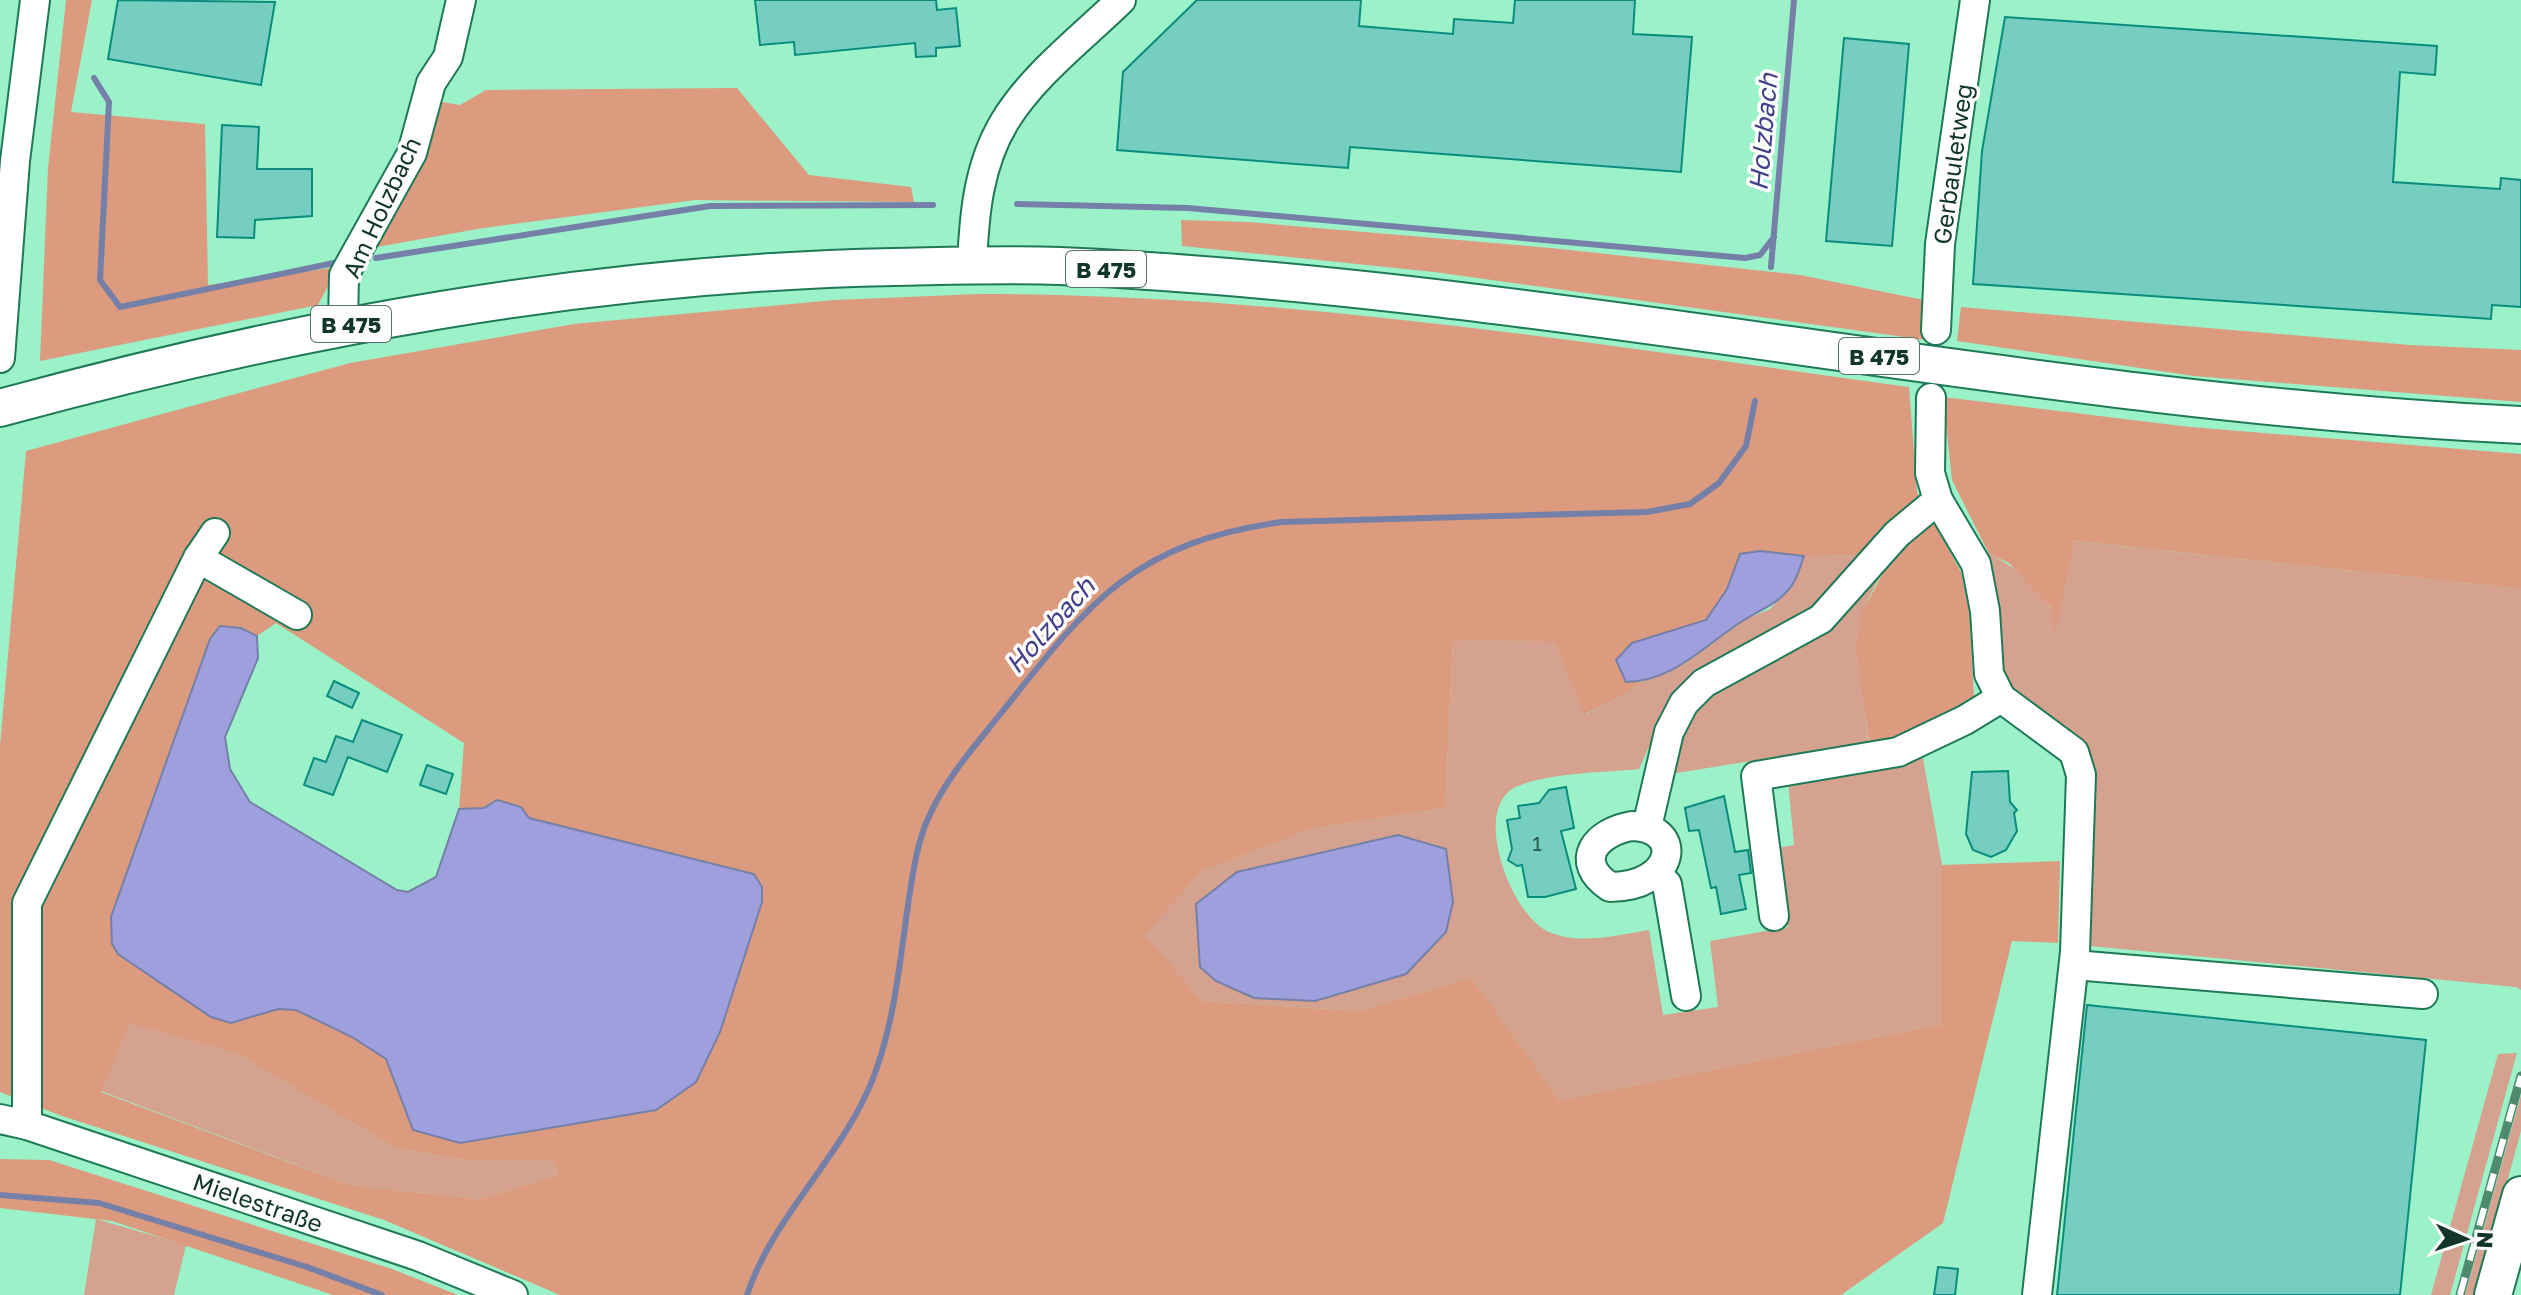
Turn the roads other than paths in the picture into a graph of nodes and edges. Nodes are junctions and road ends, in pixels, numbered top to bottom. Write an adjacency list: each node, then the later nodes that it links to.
1 (35, 0): 8 (street)
2 (461, 0): 6 (street, Am Holzbach)
3 (1121, 0): 5 (street)
4 (1975, 0): 7 (street, Gerbauletweg)
5 (972, 266): 6 (main road, B 475); 11 (main road, B 475)
6 (343, 326): 10 (main road, B 475)
7 (1936, 330)
8 (0, 358)
9 (1931, 398): 12 (street)
10 (0, 408)
11 (2521, 425)
12 (1938, 500): 16 (street); 17 (street)
13 (215, 533): 14 (street)
14 (198, 558): 15 (street); 23 (street)
15 (297, 615)
16 (2001, 698): 19 (street); 20 (street)
17 (1647, 827): 18 (street); 18 (street)
18 (1656, 874): 22 (street)
19 (1774, 916)
20 (2074, 958): 21 (street); 26 (street)
21 (2423, 994)
22 (1686, 996)
23 (14, 1122): 25 (street, Mielestraße)
24 (2521, 1195): 27 (main road)
25 (513, 1295)
26 (2037, 1295)
27 (2493, 1295)

